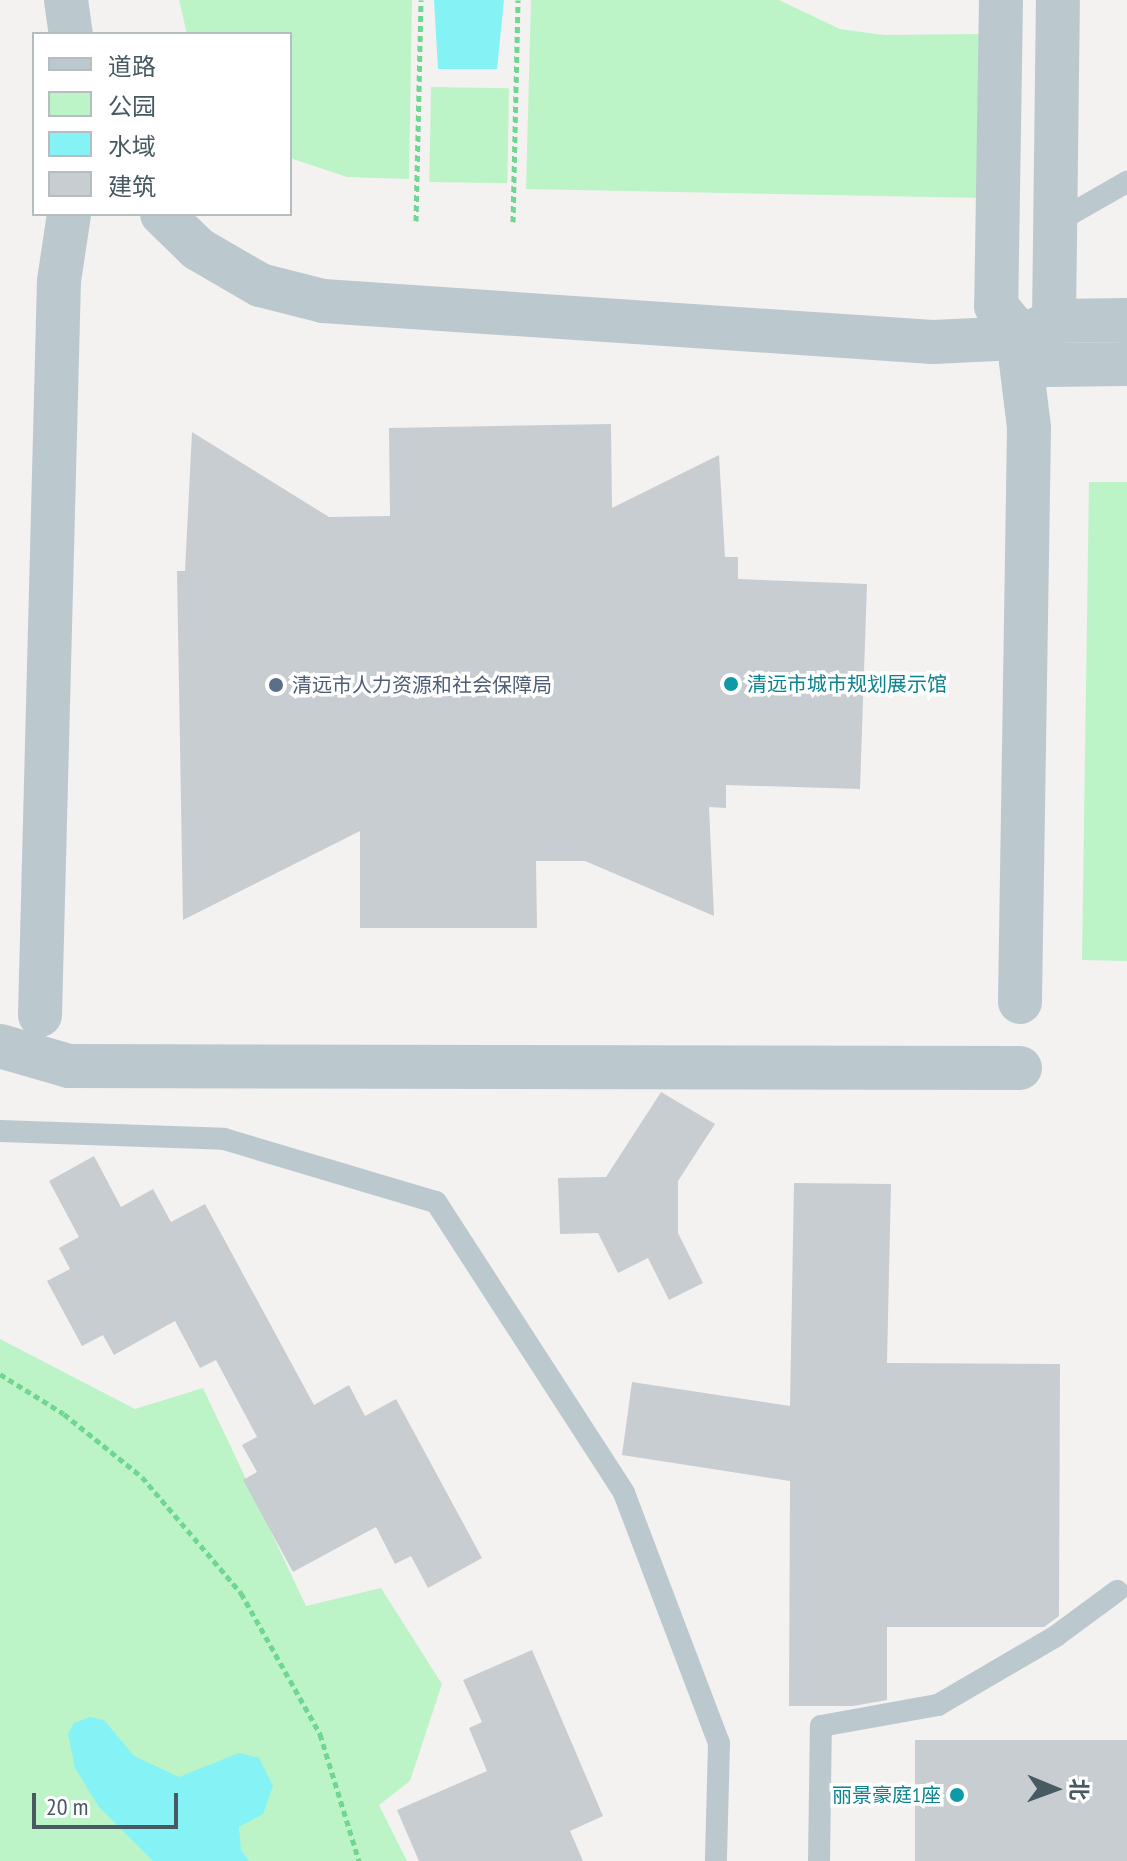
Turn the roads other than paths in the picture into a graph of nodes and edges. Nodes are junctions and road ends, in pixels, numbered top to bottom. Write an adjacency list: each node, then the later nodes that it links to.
1 (66, 0): 4 (street)
2 (1001, 0): 10 (street)
3 (1058, 0): 8 (street)
4 (71, 32)
5 (1127, 182): 8 (lane)
6 (69, 216): 13 (street)
7 (164, 216): 10 (street)
8 (1055, 223): 10 (street)
9 (1127, 320): 10 (street)
10 (1036, 330): 11 (street); 12 (street)
11 (1127, 364)
12 (1020, 1002)
13 (40, 1015)
14 (0, 1046): 15 (street)
15 (1020, 1068)
16 (0, 1131): 18 (lane)
17 (1117, 1591): 19 (lane)
18 (716, 1861)
19 (819, 1861)

